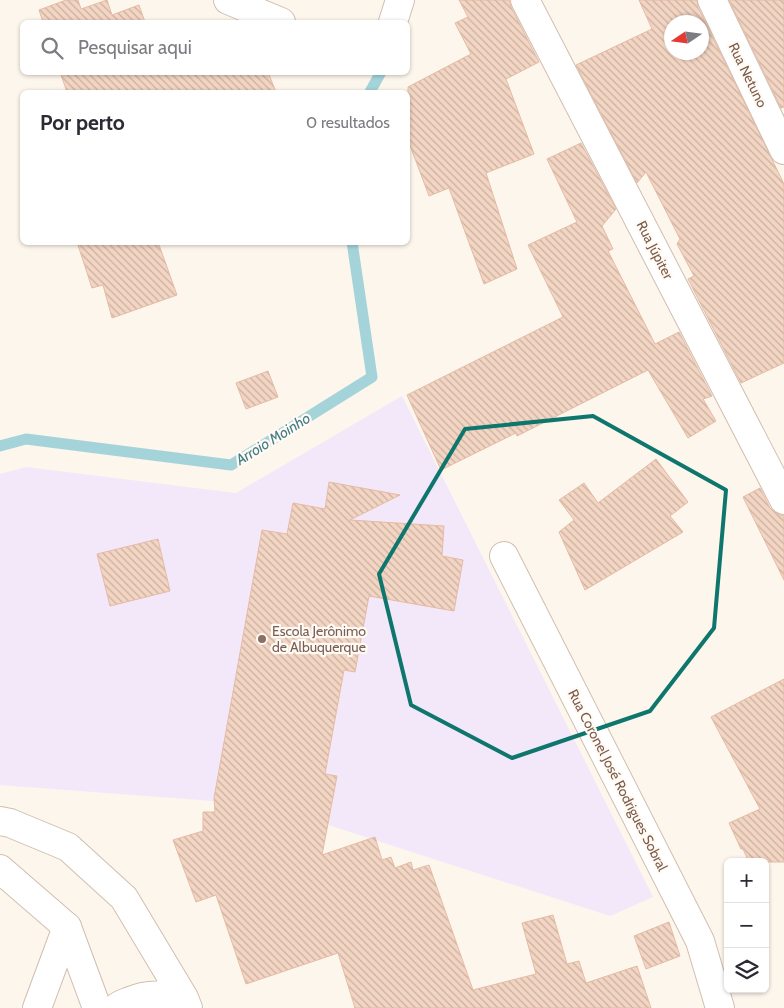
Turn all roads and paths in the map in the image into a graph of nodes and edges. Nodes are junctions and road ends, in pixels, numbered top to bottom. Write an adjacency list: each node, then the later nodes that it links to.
1 (228, 0): 5 (street)
2 (400, 0): 6 (street)
3 (525, 0): 8 (street, Rua Júpiter)
4 (712, 0): 7 (street, Rua Netuno)
5 (276, 20)
6 (394, 20)
7 (784, 150)
8 (784, 500)
9 (504, 556): 17 (street, Rua Coronel José Rodrigues Sobral)
10 (0, 821): 13 (street)
11 (0, 869): 12 (street)
12 (67, 927): 14 (street); 15 (street)
13 (186, 1003): 16 (street)
14 (37, 1008)
15 (97, 1008)
16 (116, 1008)
17 (720, 1008)

